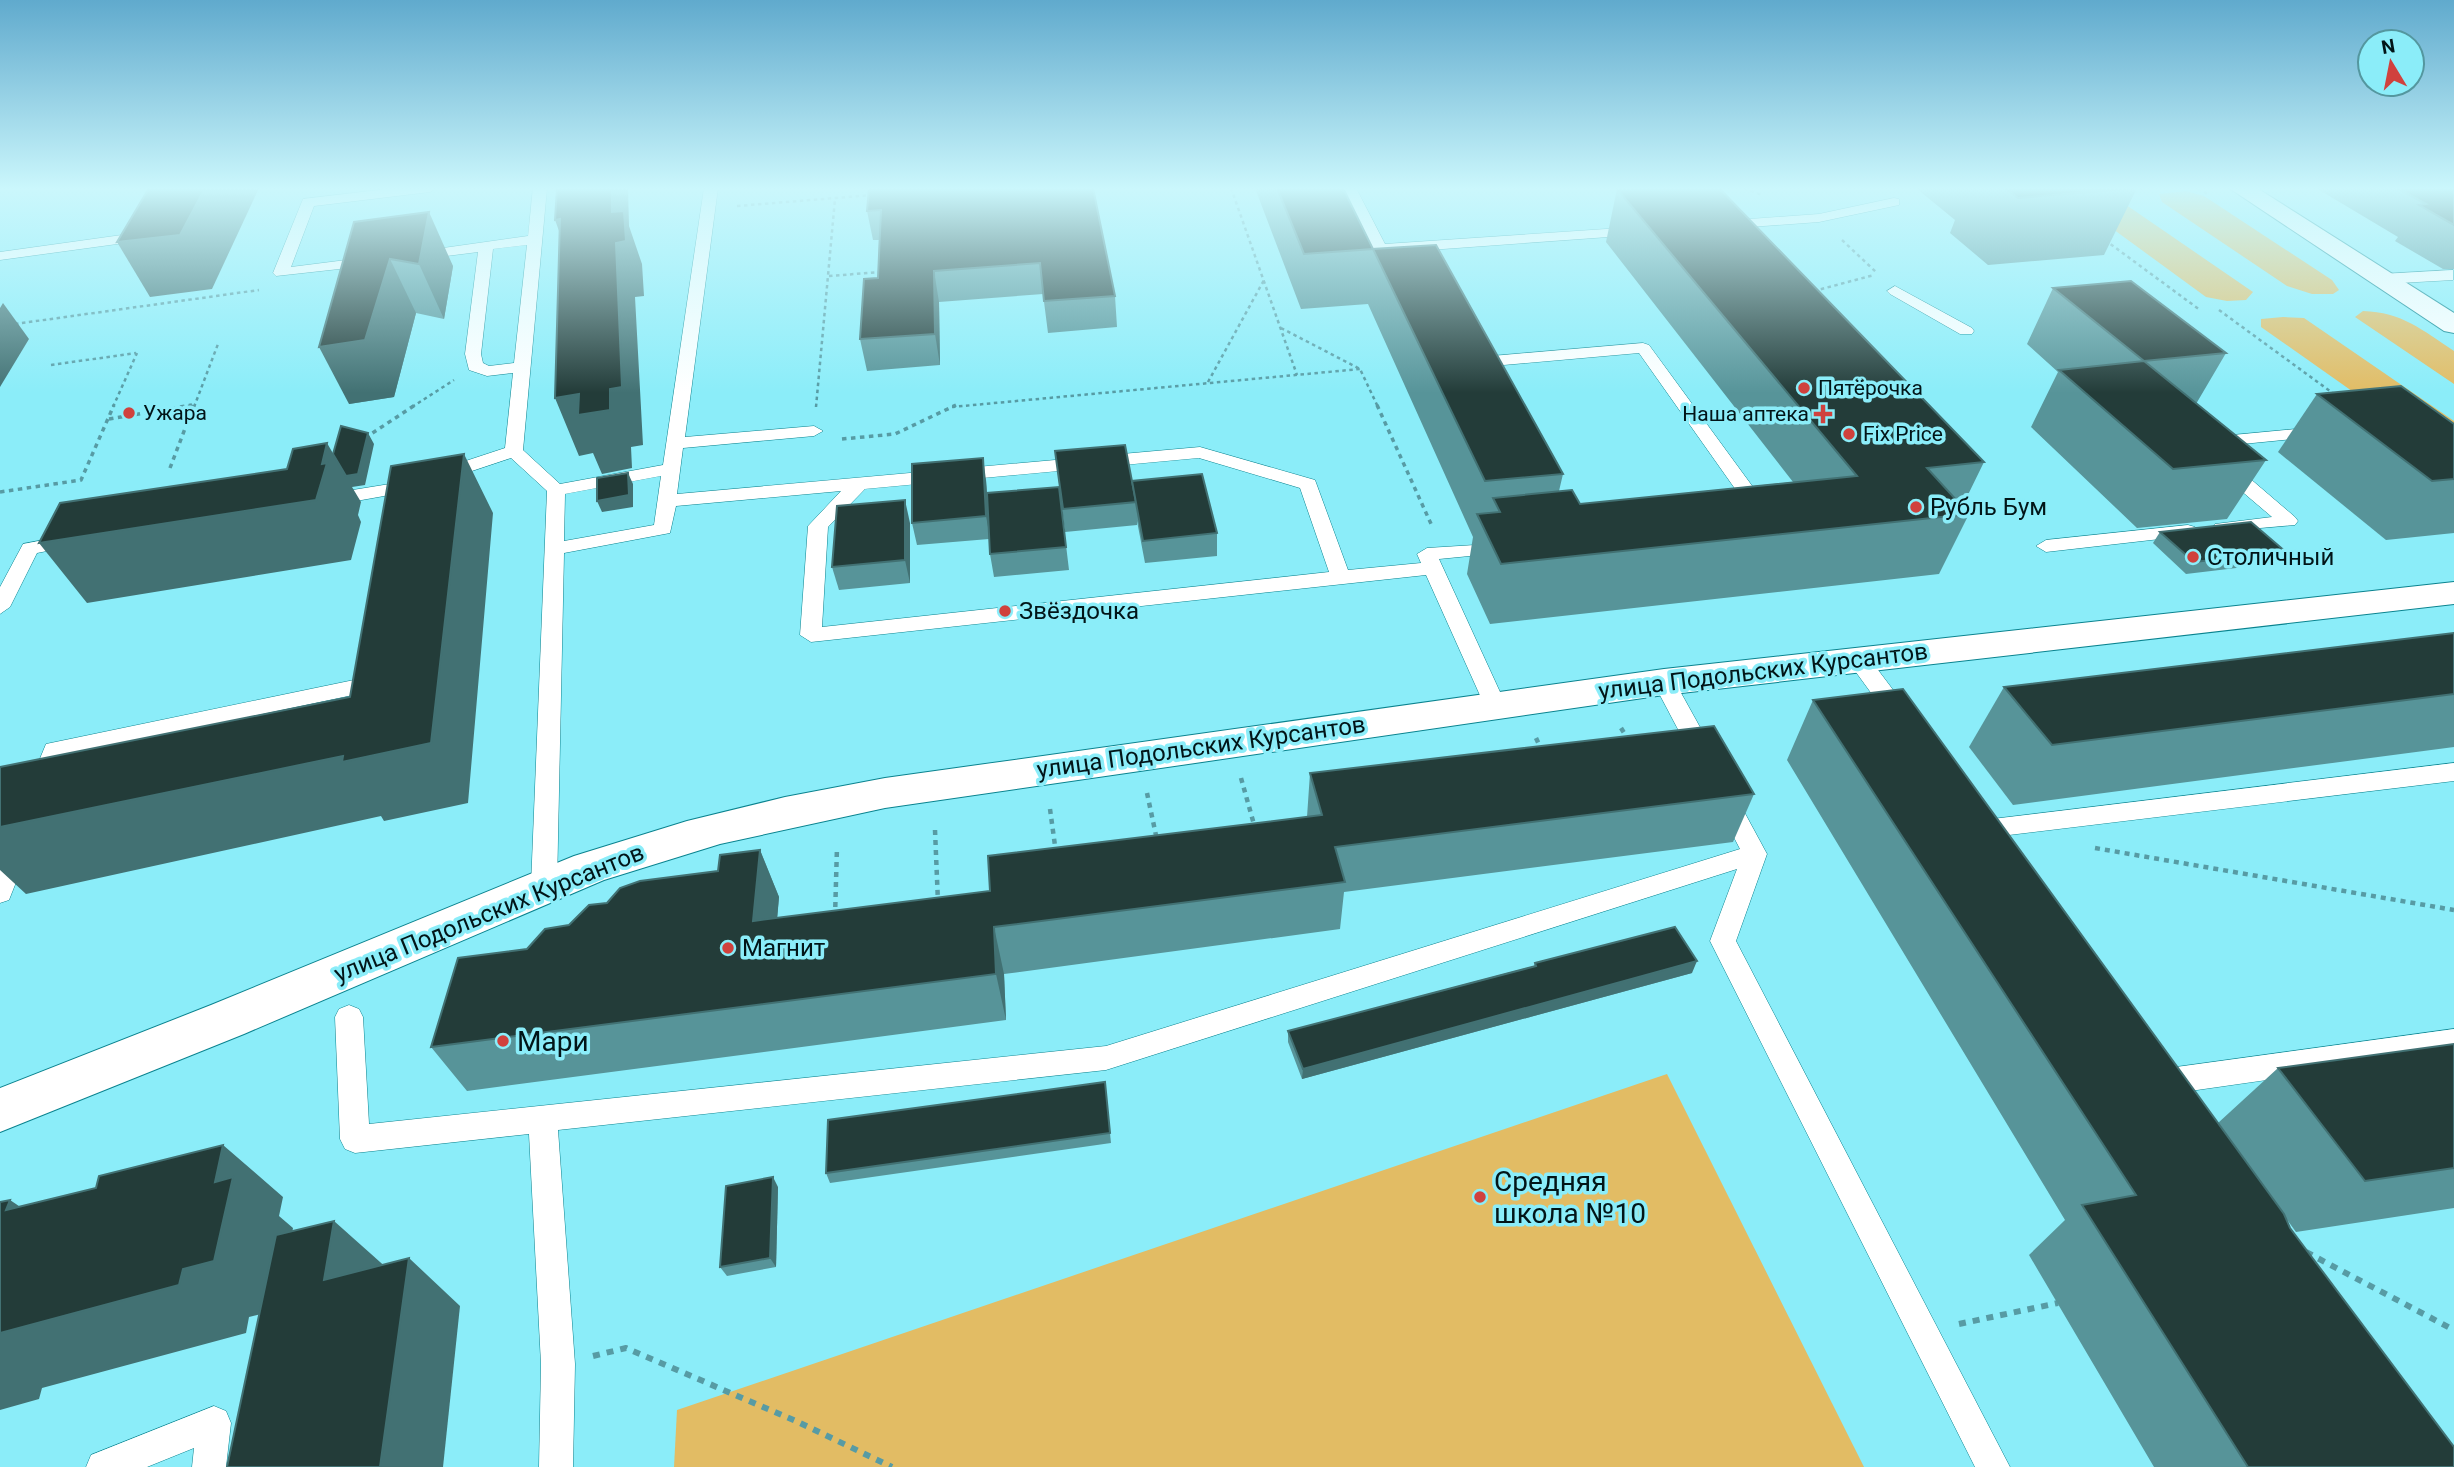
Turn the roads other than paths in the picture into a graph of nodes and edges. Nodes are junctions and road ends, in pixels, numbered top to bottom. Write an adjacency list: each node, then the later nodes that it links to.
1 (288, 256): 2 (lane)
2 (408, 256)
3 (485, 256): 15 (lane)
4 (534, 256): 15 (lane)
5 (702, 256): 18 (lane)
6 (1425, 256): 8 (lane)
7 (2347, 256): 10 (street)
8 (1432, 269)
9 (2453, 275): 10 (lane)
10 (2382, 279): 12 (street)
11 (1895, 291): 13 (lane)
12 (2454, 325)
13 (1966, 331)
14 (1481, 362): 27 (lane)
15 (524, 367): 19 (lane)
16 (814, 430): 18 (lane)
17 (2332, 431): 30 (lane)
18 (676, 443): 20 (lane)
19 (514, 451): 22 (lane); 23 (lane)
20 (672, 469): 23 (lane); 24 (lane)
21 (859, 484): 24 (lane); 33 (lane); 33 (lane)
22 (405, 487): 25 (lane); 26 (lane)
23 (556, 490): 31 (lane)
24 (667, 501): 31 (lane)
25 (302, 504)
26 (400, 513)
27 (1739, 522)
28 (85, 539): 35 (lane)
29 (1523, 545): 32 (lane)
30 (2046, 546)
31 (555, 549): 46 (lane)
32 (1439, 560): 33 (lane); 39 (lane)
33 (1341, 577)
34 (2454, 593): 37 (street, улица Подольских Курсантов)
35 (0, 607)
36 (372, 646): 42 (lane)
37 (1858, 659): 38 (street, улица Подольских Курсантов); 40 (lane)
38 (1664, 681): 39 (street, улица Подольских Курсантов); 45 (lane)
39 (1495, 705): 46 (street, улица Подольских Курсантов)
40 (1918, 740)
41 (2454, 772): 44 (lane)
42 (35, 800)
43 (26, 826): 47 (lane)
44 (1984, 829)
45 (1755, 854): 52 (lane); 56 (lane)
46 (544, 886): 51 (street, улица Подольских Курсантов)
47 (1, 890)
48 (349, 1017): 52 (lane)
49 (2454, 1041): 50 (lane)
50 (2168, 1080)
51 (0, 1110)
52 (543, 1119): 55 (lane)
53 (103, 1467): 54 (lane)
54 (209, 1467)
55 (556, 1467)
56 (1993, 1467)

